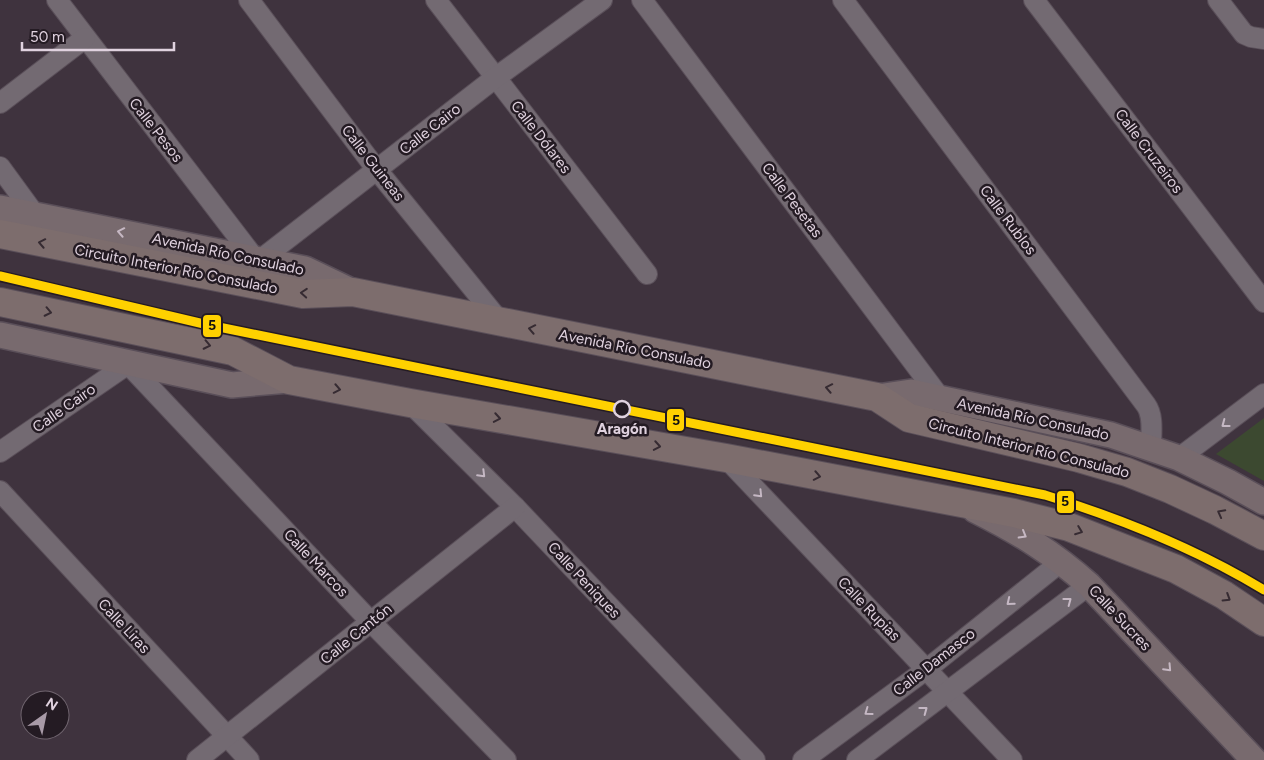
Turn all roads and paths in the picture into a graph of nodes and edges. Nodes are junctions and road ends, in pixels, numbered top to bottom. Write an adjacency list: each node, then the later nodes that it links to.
1 (56, 0): 9 (street, Calle Pesos)
2 (249, 0): 14 (street, Calle Guineas)
3 (436, 0): 11 (street, Calle Dólares)
4 (602, 0): 11 (street, Calle Cairo)
5 (642, 0): 29 (street, Calle Pesetas)
6 (843, 0): 31 (street, Calle Rublos)
7 (1034, 0): 22 (street, Calle Cruzeiros)
8 (1218, 0): 10 (street)
9 (85, 38): 12 (street); 18 (street, Calle Pesos)
10 (1264, 39)
11 (495, 78): 14 (street, Calle Cairo); 19 (street, Calle Dólares)
12 (0, 103)
13 (0, 167): 16 (street)
14 (377, 170): 18 (street, Calle Cairo); 23 (street, Calle Guineas)
15 (0, 208): 16 (main road, Avenida Río Consulado)
16 (36, 215): 18 (main road, Avenida Río Consulado, one-way to 16)
17 (0, 234): 20 (highway, Circuito Interior Río Consulado, one-way to 17)
18 (258, 259): 20 (main road, Avenida Río Consulado)
19 (646, 274)
20 (353, 292): 23 (highway, Avenida Río Consulado)
21 (0, 302): 26 (highway, one-way to 26)
22 (1264, 302)
23 (501, 323): 28 (highway, Avenida Río Consulado, one-way to 23)
24 (0, 335): 25 (main road)
25 (128, 364): 26 (main road); 32 (street, Calle Cairo); 42 (street, Calle Marcos)
26 (289, 380): 30 (highway, one-way to 30)
27 (1264, 394): 34 (street, one-way to 34)
28 (877, 397): 29 (main road, Avenida Río Consulado); 39 (highway, Circuito Interior Río Consulado, one-way to 28)
29 (941, 399): 31 (main road, Avenida Río Consulado)
30 (410, 403): 33 (highway, one-way to 33); 38 (street, Calle Peniques, one-way to 38)
31 (1151, 448): 34 (main road, Avenida Río Consulado)
32 (0, 452)
33 (726, 458): 37 (highway, one-way to 37); 44 (street, Calle Rupias, one-way to 44)
34 (1179, 458): 36 (main road, Avenida Río Consulado)
35 (0, 491): 46 (street, Calle Liras)
36 (1264, 502)
37 (964, 505): 40 (main road, Calle Sucres, one-way to 40); 43 (highway, one-way to 43)
38 (515, 507): 42 (street, Calle Cantón); 50 (street, Calle Peniques)
39 (1264, 536)
40 (1062, 561): 41 (main road, Calle Sucres); 44 (street, Calle Damasco, one-way to 44)
41 (1089, 585): 45 (street, one-way to 41); 54 (main road, Calle Sucres, one-way to 54)
42 (371, 622): 46 (street, Calle Cantón); 49 (street, Calle Marcos)
43 (1264, 622)
44 (926, 669): 45 (street, Calle Rupias); 51 (street, Calle Damasco, one-way to 51)
45 (948, 692): 52 (street, one-way to 45); 53 (street, Calle Rupias)
46 (226, 737): 47 (street, Calle Cantón); 48 (street, Calle Liras)
47 (197, 760)
48 (249, 760)
49 (506, 760)
50 (755, 760)
51 (803, 760)
52 (857, 760)
53 (1012, 760)
54 (1254, 760)

